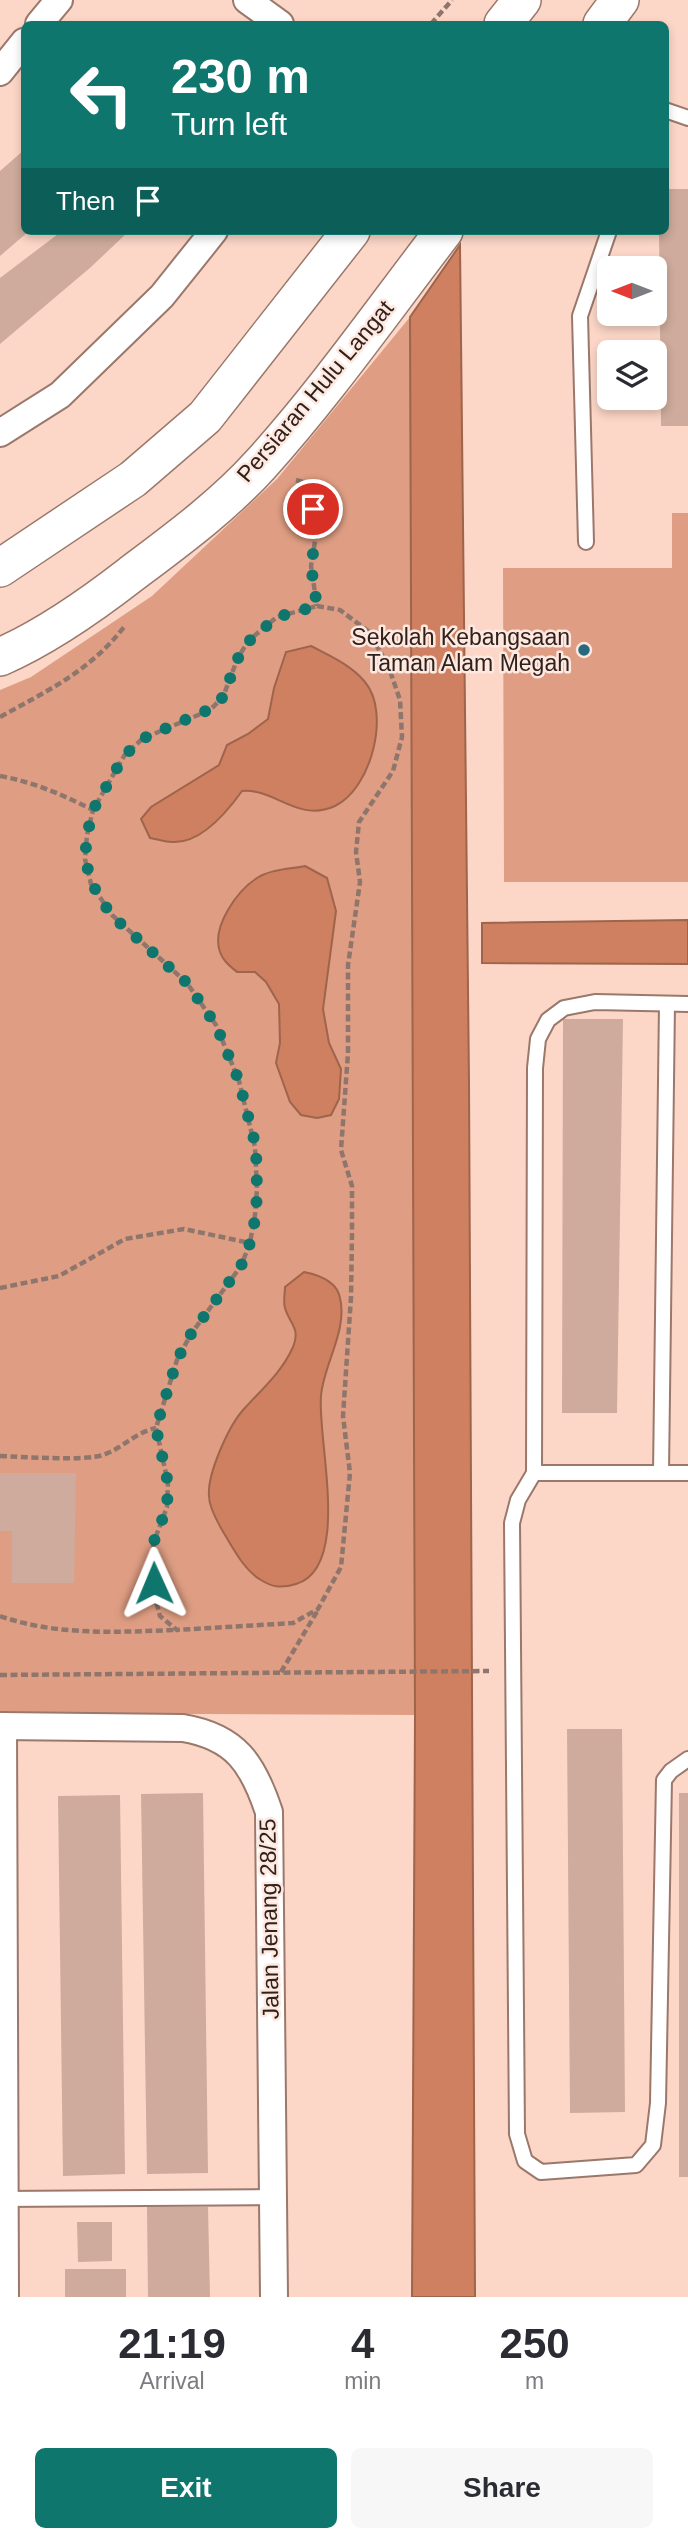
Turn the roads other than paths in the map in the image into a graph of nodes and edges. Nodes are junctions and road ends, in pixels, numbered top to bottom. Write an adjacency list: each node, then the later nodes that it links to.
1 (59, 0): 5 (street)
2 (247, 0): 6 (street)
3 (522, 0): 7 (main road)
4 (620, 0): 8 (main road)
5 (42, 21)
6 (276, 21)
7 (505, 21)
8 (604, 21)
9 (21, 46): 10 (street)
10 (0, 72)
11 (669, 111): 12 (lane)
12 (688, 118)
13 (211, 235): 17 (street)
14 (348, 235): 19 (main road)
15 (441, 235): 20 (main road, Persiaran Hulu Langat)
16 (608, 235): 18 (lane)
17 (0, 433)
18 (586, 542)
19 (0, 568)
20 (0, 657)
21 (667, 1004): 22 (lane); 23 (lane); 24 (lane)
22 (688, 1004)
23 (534, 1473): 24 (lane); 27 (lane)
24 (661, 1473): 25 (lane)
25 (688, 1473)
26 (2, 1726): 28 (street, Jalan Jenang 28/25); 29 (street)
27 (688, 1759)
28 (274, 2197): 29 (lane); 31 (street, Jalan Jenang 28/25)
29 (2, 2199): 30 (street)
30 (5, 2297)
31 (274, 2297)

